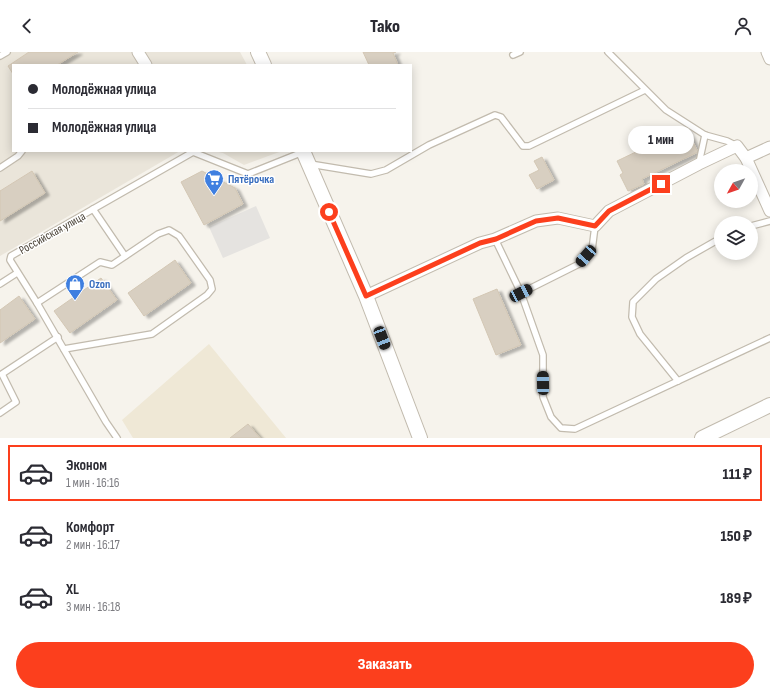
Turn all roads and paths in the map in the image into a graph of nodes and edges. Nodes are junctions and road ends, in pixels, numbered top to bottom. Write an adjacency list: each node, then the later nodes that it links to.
1 (7, 52): 7 (lane)
2 (258, 52): 9 (street)
3 (520, 52): 6 (lane)
4 (608, 52): 10 (lane)
5 (767, 52): 8 (street)
6 (513, 55)
7 (0, 56)
8 (770, 59)
9 (264, 64)
10 (645, 90): 11 (lane); 15 (lane)
11 (705, 135): 12 (lane); 17 (lane)
12 (737, 146): 16 (street); 17 (street)
13 (770, 147): 16 (street)
14 (21, 152): 18 (lane)
15 (305, 156): 19 (lane, Российская улица); 30 (street)
16 (746, 158): 20 (street)
17 (699, 164): 23 (street)
18 (0, 168)
19 (93, 209): 26 (lane); 27 (lane, Российская улица)
20 (770, 211)
21 (770, 220): 22 (lane)
22 (758, 224)
23 (595, 226): 24 (street); 29 (lane)
24 (496, 239): 29 (lane); 30 (street)
25 (714, 242): 35 (lane)
26 (125, 256): 31 (lane); 34 (lane)
27 (17, 273): 28 (lane); 31 (lane, Российская улица)
28 (0, 284)
29 (521, 293): 35 (lane)
30 (366, 296): 39 (street)
31 (37, 303): 32 (lane, Российская улица)
32 (58, 337): 34 (lane, Российская улица); 37 (lane)
33 (770, 338): 35 (lane)
34 (64, 349): 38 (lane, Российская улица)
35 (678, 382)
36 (770, 405): 40 (street)
37 (0, 413)
38 (117, 438)
39 (420, 438)
40 (702, 438)

